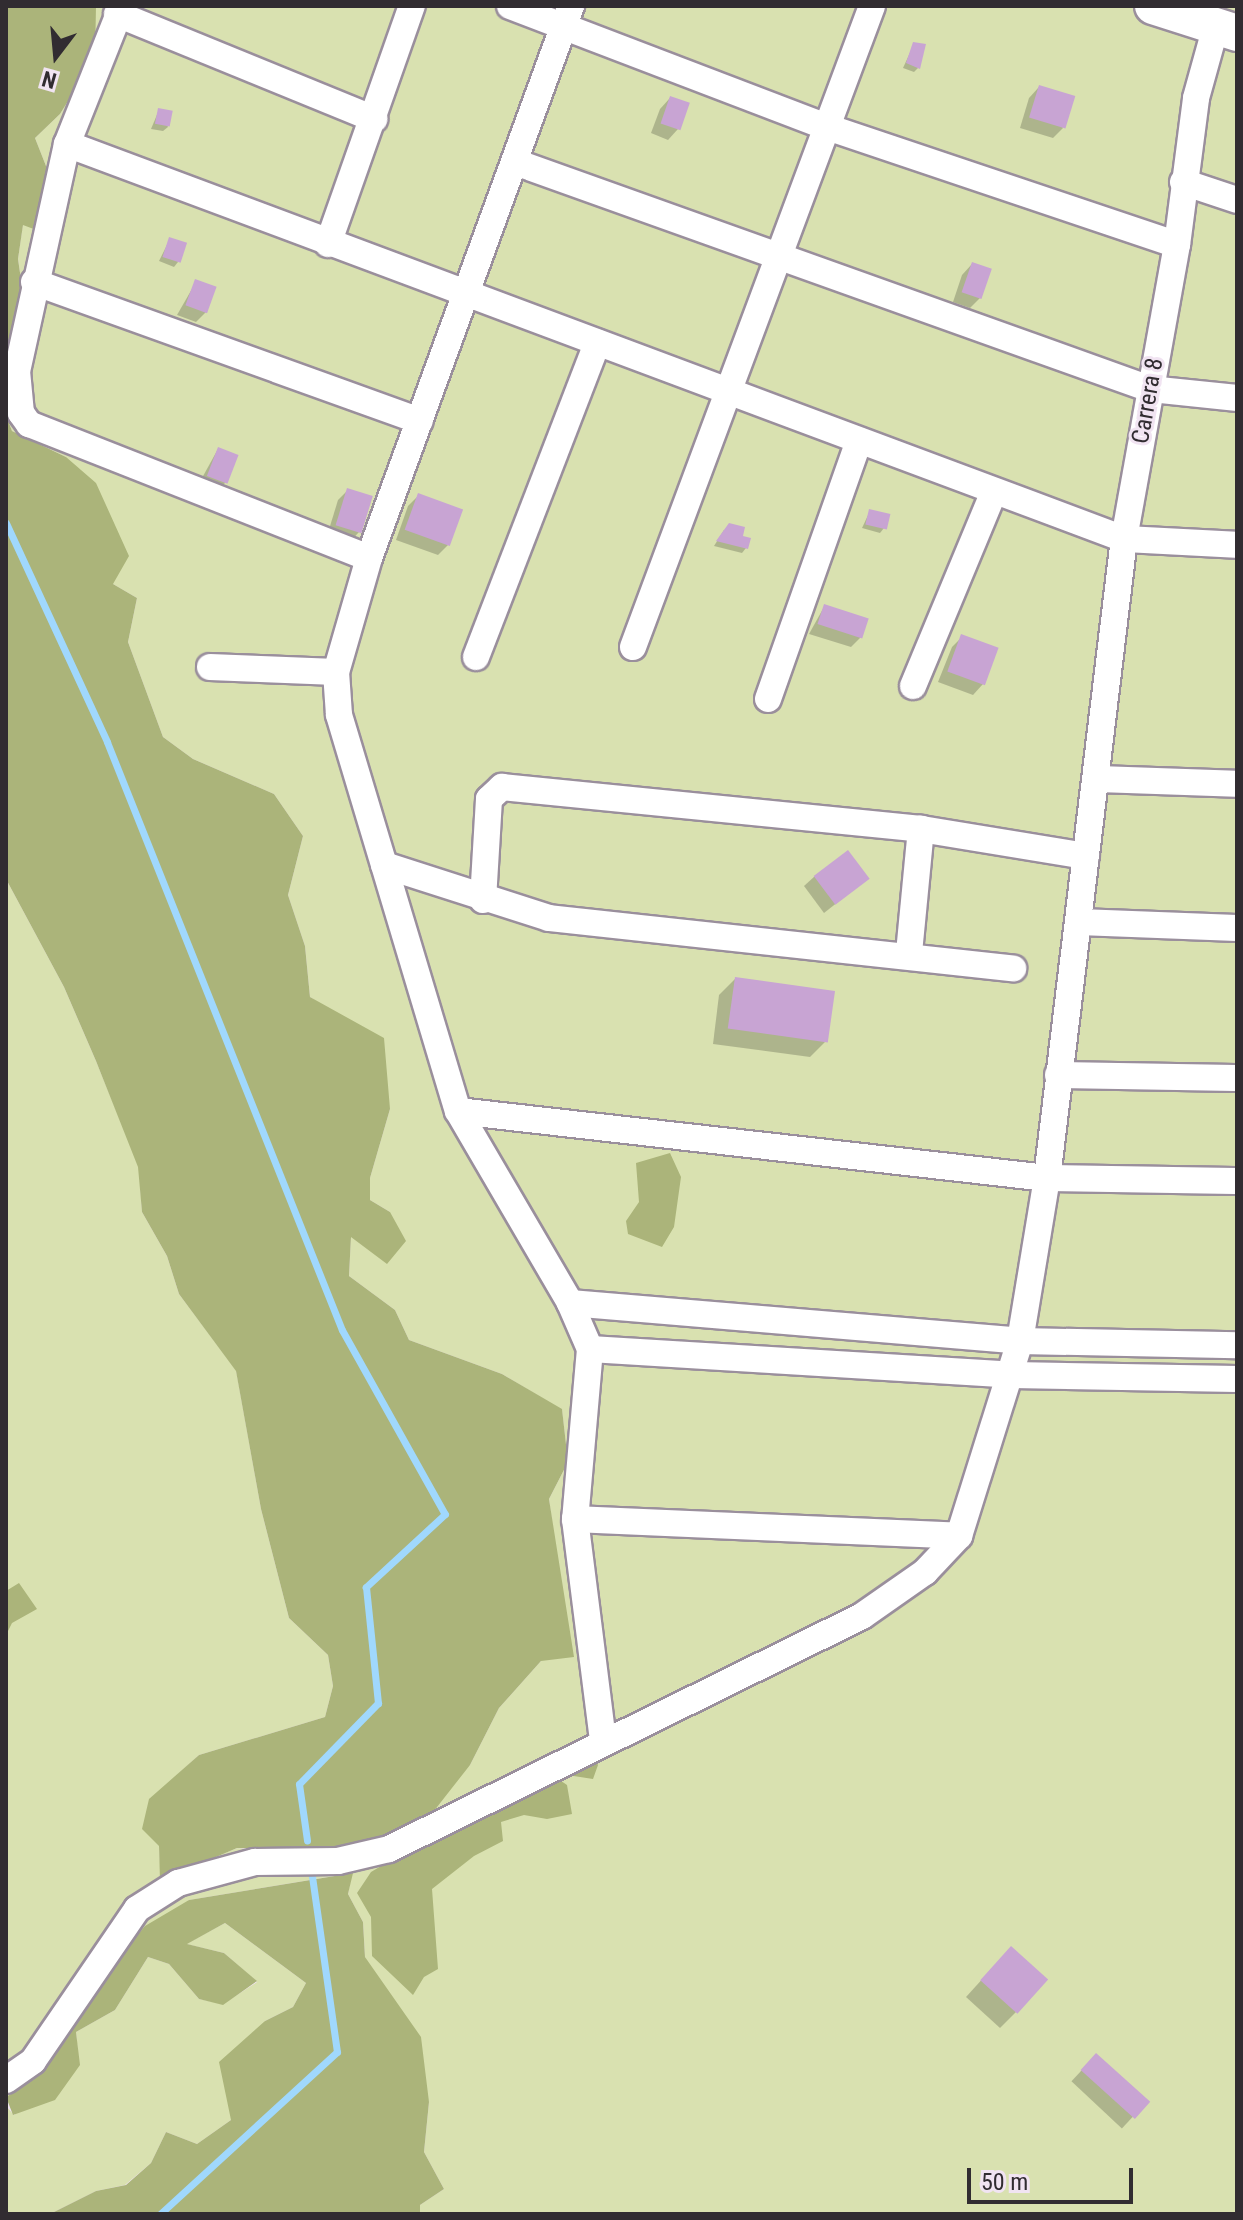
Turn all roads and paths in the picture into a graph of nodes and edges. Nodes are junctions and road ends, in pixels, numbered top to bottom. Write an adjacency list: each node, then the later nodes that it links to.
1 (412, 6): 8 (street)
2 (510, 6): 6 (street)
3 (872, 6): 9 (street)
4 (1153, 6): 7 (main road)
5 (119, 10): 8 (street); 10 (street)
6 (568, 16): 9 (street); 11 (street)
7 (1226, 29): 12 (street, Carrera 8)
8 (374, 119): 14 (street)
9 (827, 127): 15 (street); 16 (street)
10 (67, 144): 14 (street); 17 (street)
11 (515, 162): 16 (street); 18 (street)
12 (1183, 182): 13 (street); 15 (street, Carrera 8)
13 (1237, 200)
14 (328, 244): 18 (street)
15 (1177, 245): 20 (street, Carrera 8)
16 (778, 256): 20 (street); 21 (street)
17 (34, 282): 23 (street); 28 (street)
18 (466, 295): 19 (street); 23 (street)
19 (597, 343): 21 (street); 30 (street)
20 (1150, 389): 22 (street); 26 (street, Carrera 8)
21 (727, 392): 24 (street); 29 (street)
22 (1237, 398)
23 (420, 421): 28 (street)
24 (859, 441): 25 (street); 34 (street)
25 (994, 491): 26 (street); 33 (street)
26 (1124, 539): 27 (street); 35 (street, Carrera 8)
27 (1237, 545)
28 (369, 558): 32 (street)
29 (633, 647)
30 (476, 657)
31 (210, 667): 32 (street)
32 (336, 672): 39 (street)
33 (913, 686)
34 (768, 699)
35 (1097, 779): 36 (street); 38 (street, Carrera 8)
36 (1237, 784)
37 (921, 829): 38 (street); 40 (street); 43 (street)
38 (1086, 856): 41 (street, Carrera 8)
39 (384, 865): 40 (street); 47 (street)
40 (483, 900): 43 (street)
41 (1079, 922): 42 (street); 45 (street, Carrera 8)
42 (1237, 928)
43 (909, 953): 44 (street)
44 (1013, 968)
45 (1058, 1075): 46 (street); 48 (street, Carrera 8)
46 (1237, 1078)
47 (458, 1111): 48 (street); 50 (street)
48 (1047, 1178): 49 (street); 51 (street, Carrera 8)
49 (1237, 1181)
50 (570, 1303): 51 (street); 53 (street)
51 (1020, 1341): 52 (street); 54 (street, Carrera 8)
52 (1237, 1345)
53 (590, 1349): 54 (street); 56 (street)
54 (1012, 1375): 55 (street); 57 (street, Carrera 8)
55 (1237, 1379)
56 (575, 1519): 57 (street); 58 (street)
57 (959, 1536): 58 (street)
58 (603, 1740): 59 (street)
59 (6, 2080)

